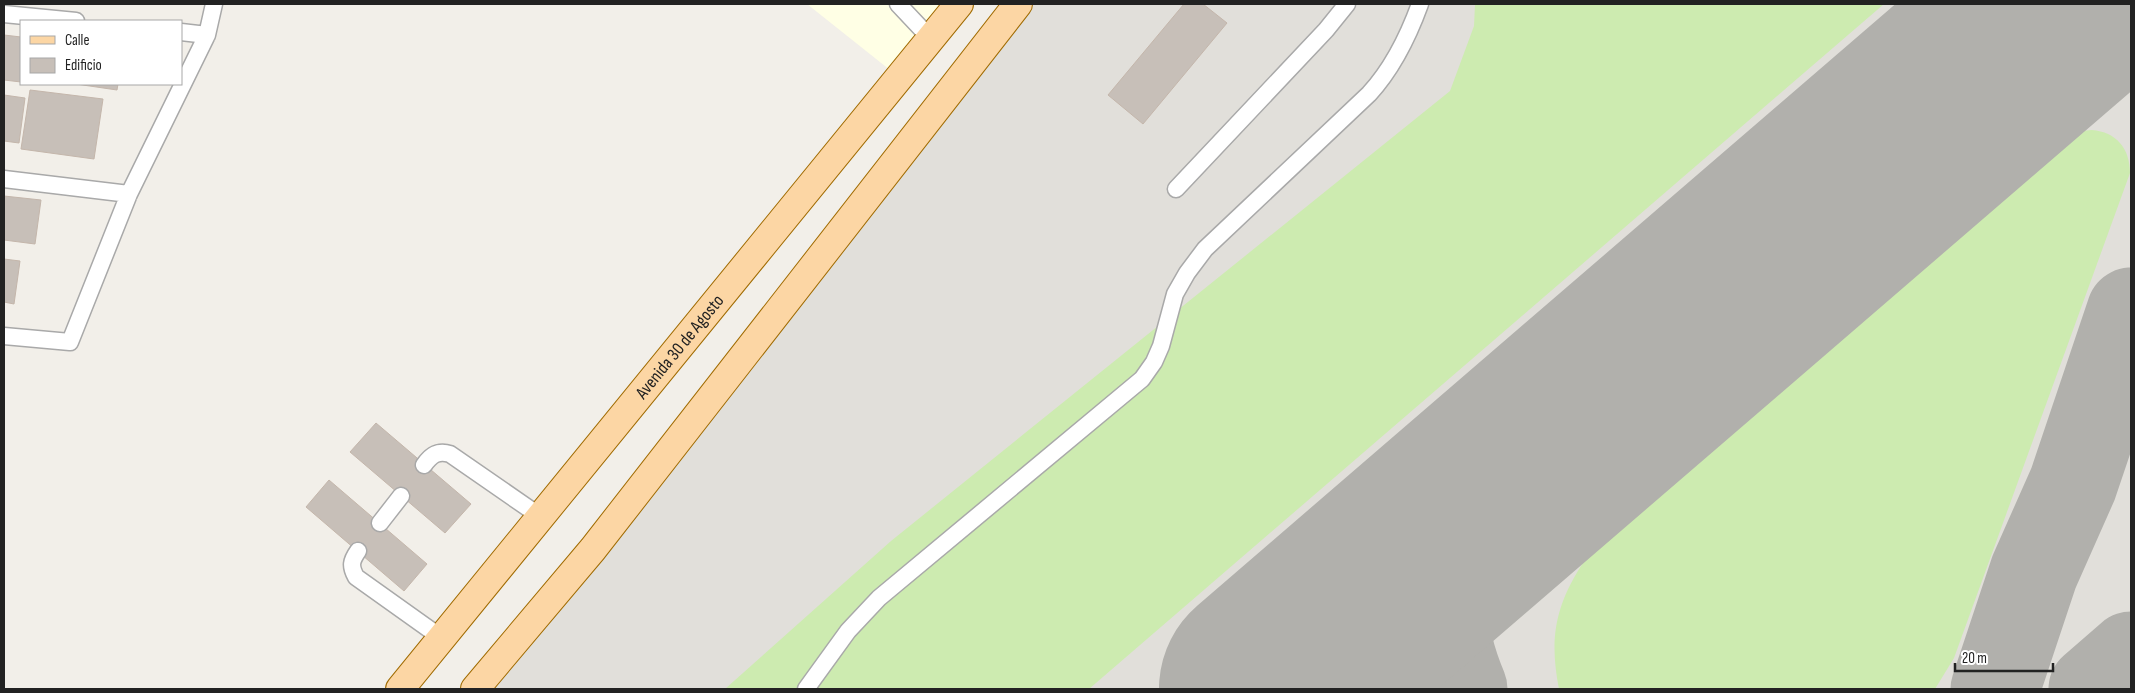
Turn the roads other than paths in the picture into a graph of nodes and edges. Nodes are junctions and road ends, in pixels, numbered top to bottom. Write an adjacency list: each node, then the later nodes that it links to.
1 (214, 4): 10 (lane)
2 (898, 4): 11 (lane)
3 (959, 4): 11 (main road, Avenida 30 de Agosto)
4 (1018, 4): 23 (main road)
5 (1348, 4): 13 (lane)
6 (1420, 4): 24 (lane)
7 (4, 14): 8 (lane)
8 (66, 20)
9 (182, 32): 10 (lane)
10 (207, 35): 14 (lane)
11 (931, 40): 18 (main road, Avenida 30 de Agosto)
12 (4, 179): 14 (lane)
13 (1176, 188)
14 (128, 194): 15 (lane)
15 (4, 336)
16 (424, 465): 18 (lane)
17 (401, 496): 19 (lane)
18 (541, 517): 21 (main road, Avenida 30 de Agosto)
19 (380, 523)
20 (358, 552): 21 (lane)
21 (443, 638): 22 (main road, Avenida 30 de Agosto)
22 (400, 689)
23 (475, 689)
24 (806, 689)

